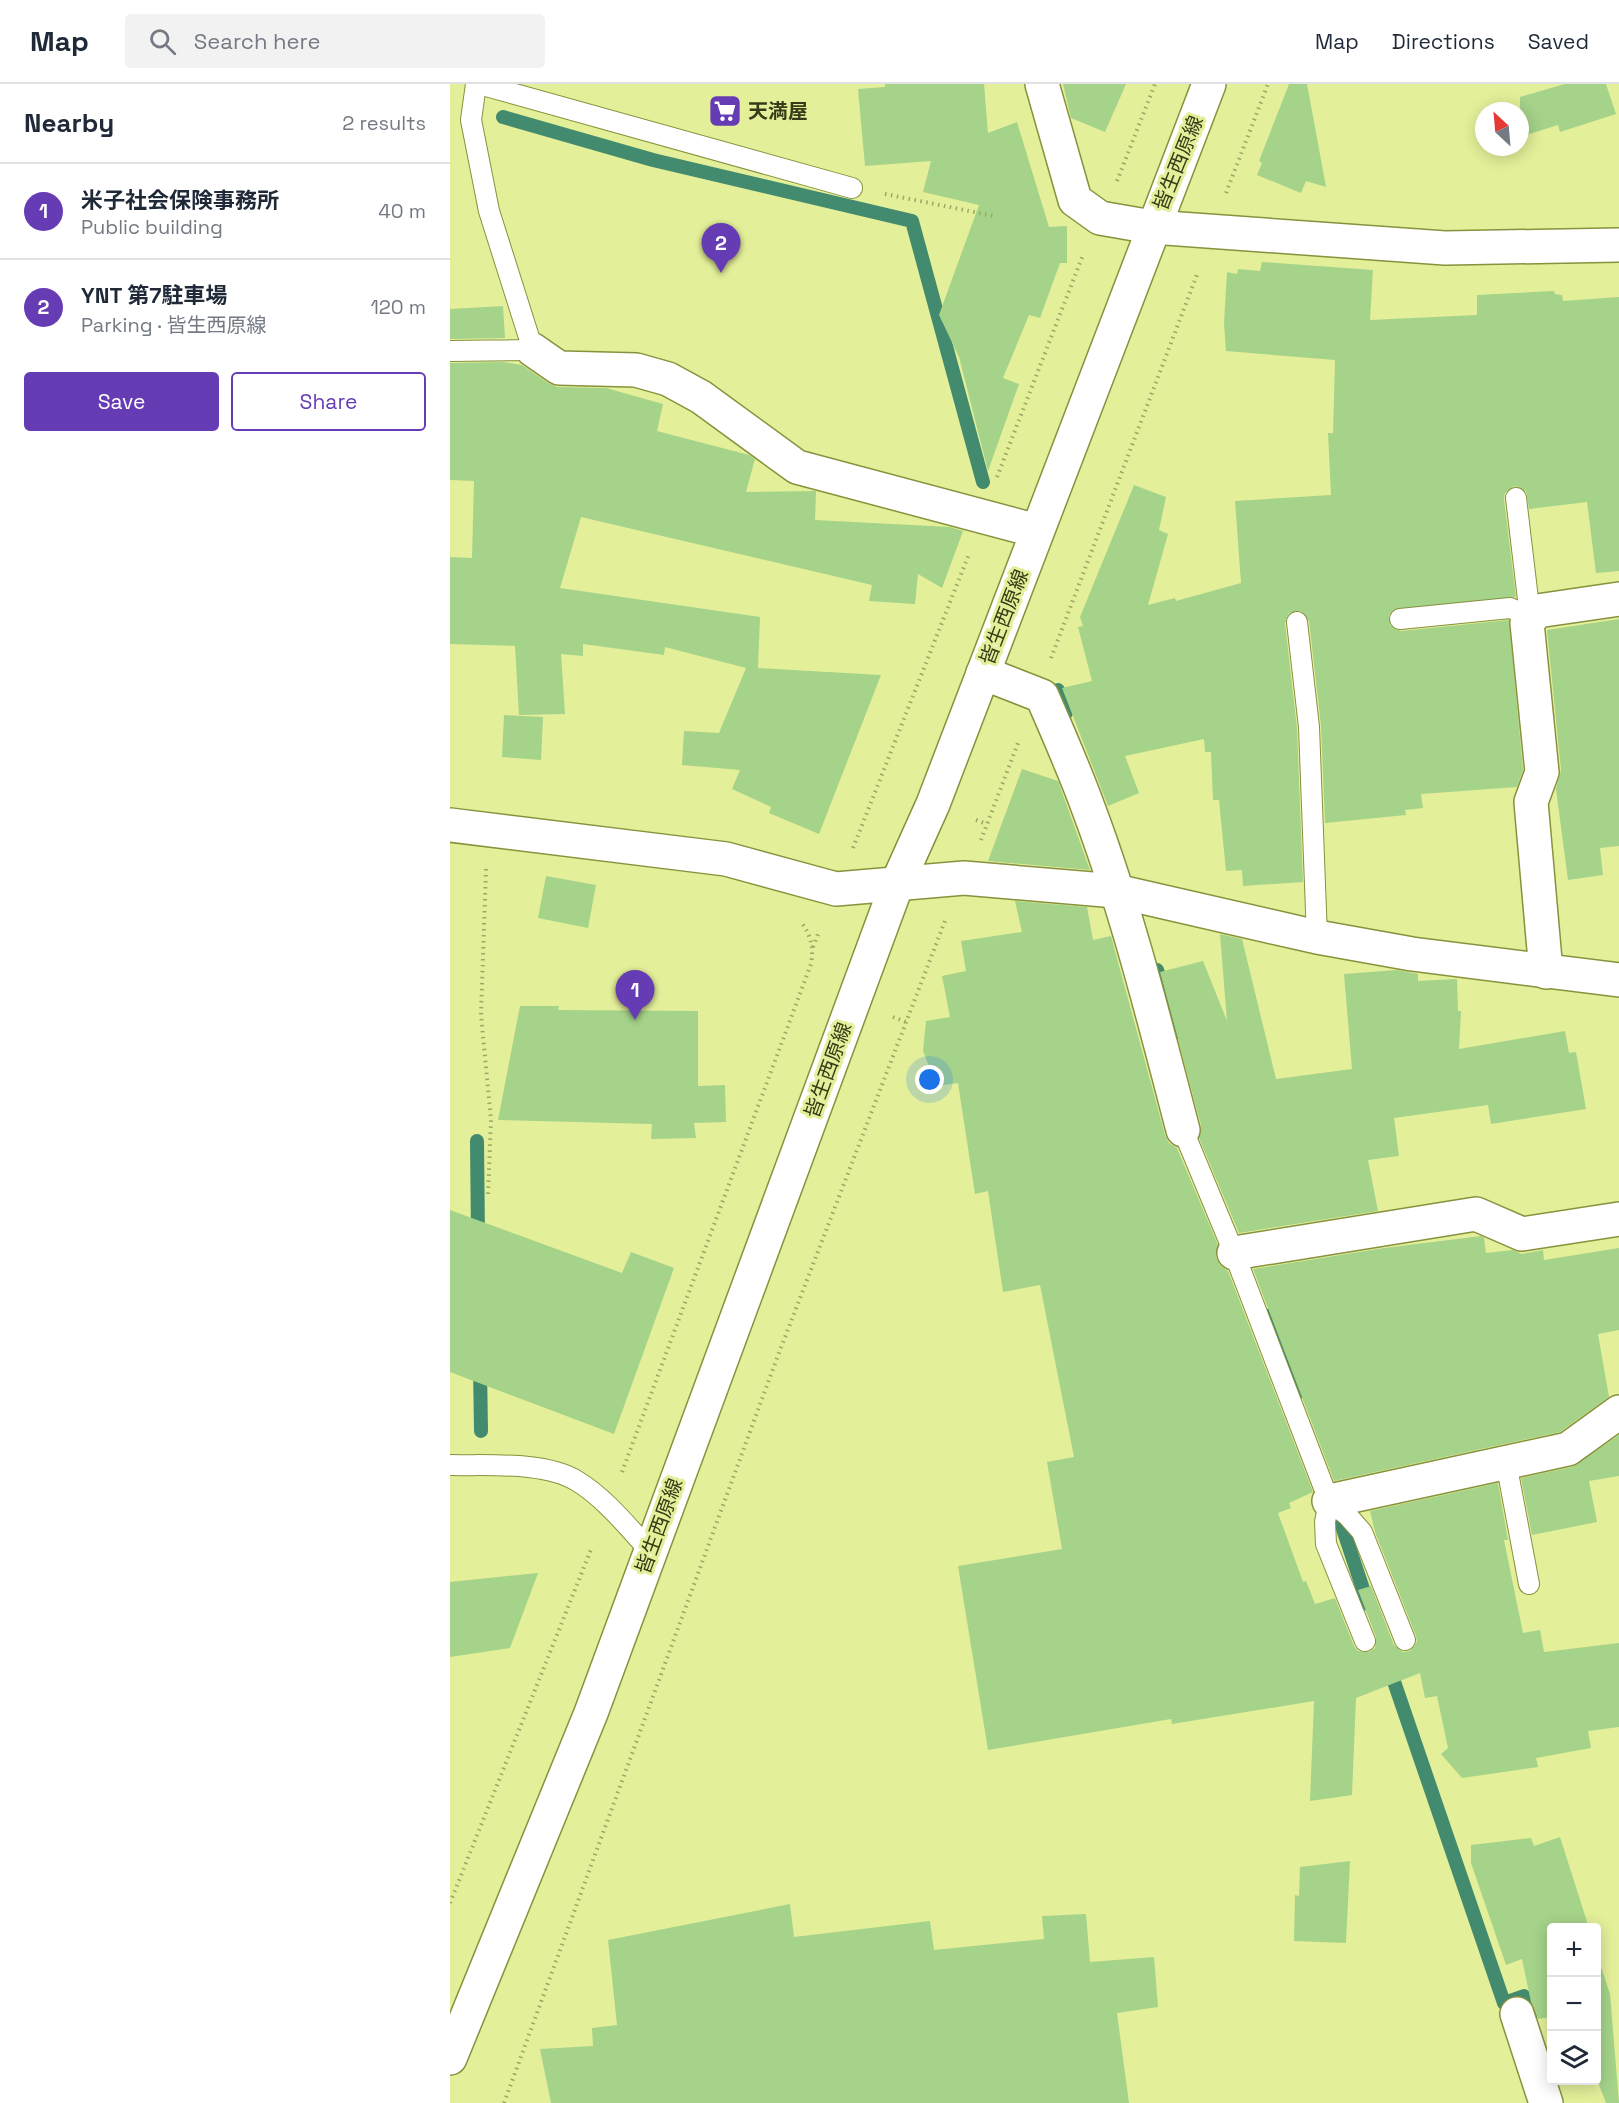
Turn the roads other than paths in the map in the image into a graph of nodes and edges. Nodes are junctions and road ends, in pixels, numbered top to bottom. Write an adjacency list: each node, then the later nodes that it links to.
1 (477, 84): 4 (lane); 7 (lane)
2 (1042, 84): 5 (street)
3 (1209, 84): 5 (street, 皆生西原線)
4 (852, 188)
5 (1152, 227): 6 (street); 10 (street, 皆生西原線)
6 (1619, 245)
7 (533, 350): 8 (lane); 10 (street)
8 (450, 351)
9 (1516, 498): 12 (lane)
10 (1036, 531): 15 (street, 皆生西原線)
11 (1619, 599): 12 (street)
12 (1530, 616): 13 (lane); 20 (street)
13 (1400, 619)
14 (1297, 622): 19 (lane)
15 (983, 673): 17 (street, 皆生西原線); 18 (street)
16 (450, 825): 17 (street)
17 (897, 885): 18 (street); 29 (street, 皆生西原線)
18 (1116, 891): 19 (street); 22 (street)
19 (1317, 937): 20 (street)
20 (1546, 972): 21 (street)
21 (1619, 980)
22 (1183, 1130): 24 (lane)
23 (1619, 1219): 24 (street)
24 (1234, 1253): 28 (lane)
25 (1619, 1412): 26 (street)
26 (1506, 1462): 28 (street); 30 (lane)
27 (450, 1465): 29 (lane)
28 (1329, 1501): 31 (lane); 32 (lane)
29 (650, 1551): 34 (street, 皆生西原線)
30 (1529, 1584)
31 (1405, 1640)
32 (1365, 1641)
33 (1517, 2014): 35 (street)
34 (450, 2058)
35 (1546, 2103)

